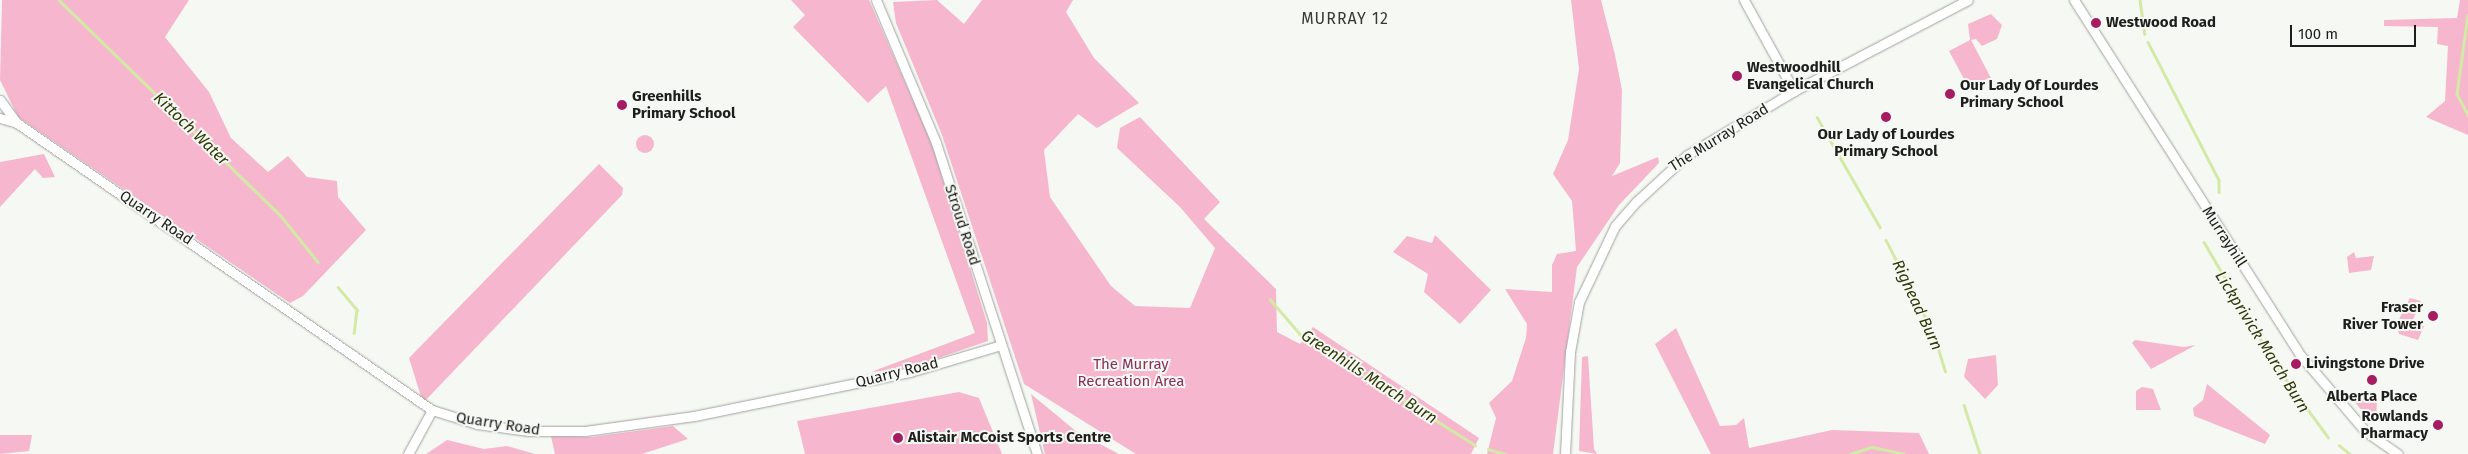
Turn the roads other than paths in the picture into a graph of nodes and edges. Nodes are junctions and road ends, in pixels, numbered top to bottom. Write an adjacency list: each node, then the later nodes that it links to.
1 (876, 0): 9 (street, Stroud Road)
2 (1744, 0): 5 (street)
3 (1968, 0): 5 (street, The Murray Road)
4 (2074, 0): 14 (street, Murrayhill)
5 (1794, 91): 13 (street, The Murray Road)
6 (0, 100): 8 (street, Quarry Road)
7 (0, 118): 8 (street, Quarry Road)
8 (17, 124): 10 (street, Quarry Road)
9 (1001, 345): 10 (street, Quarry Road); 12 (street, Stroud Road)
10 (432, 410): 11 (street)
11 (408, 454)
12 (1037, 454)
13 (1565, 454)
14 (2398, 454)

